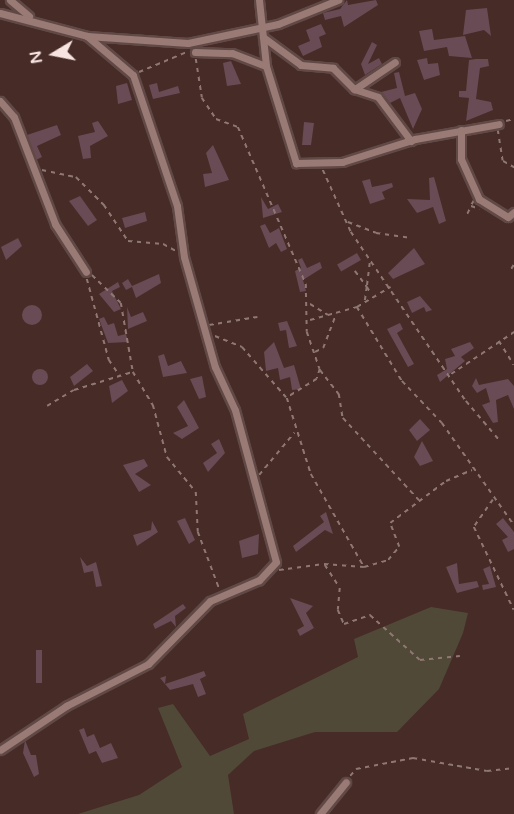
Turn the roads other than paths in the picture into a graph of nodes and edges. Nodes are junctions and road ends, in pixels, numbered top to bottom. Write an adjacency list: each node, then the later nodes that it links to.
1 (10, 0): 5 (street)
2 (259, 0): 6 (street)
3 (336, 0): 6 (street)
4 (0, 12): 5 (street)
5 (29, 16): 7 (street)
6 (261, 28): 8 (street); 9 (street)
7 (87, 36): 9 (street); 19 (street)
8 (263, 37): 11 (street); 12 (street)
9 (192, 48): 11 (street)
10 (395, 62): 12 (street)
11 (266, 66): 16 (street)
12 (354, 89): 16 (street)
13 (0, 101): 18 (street)
14 (499, 124): 15 (street)
15 (461, 130): 16 (street); 17 (street)
16 (411, 141)
17 (514, 212)
18 (86, 272)
19 (0, 750)
20 (346, 782): 21 (street)
21 (320, 814)

